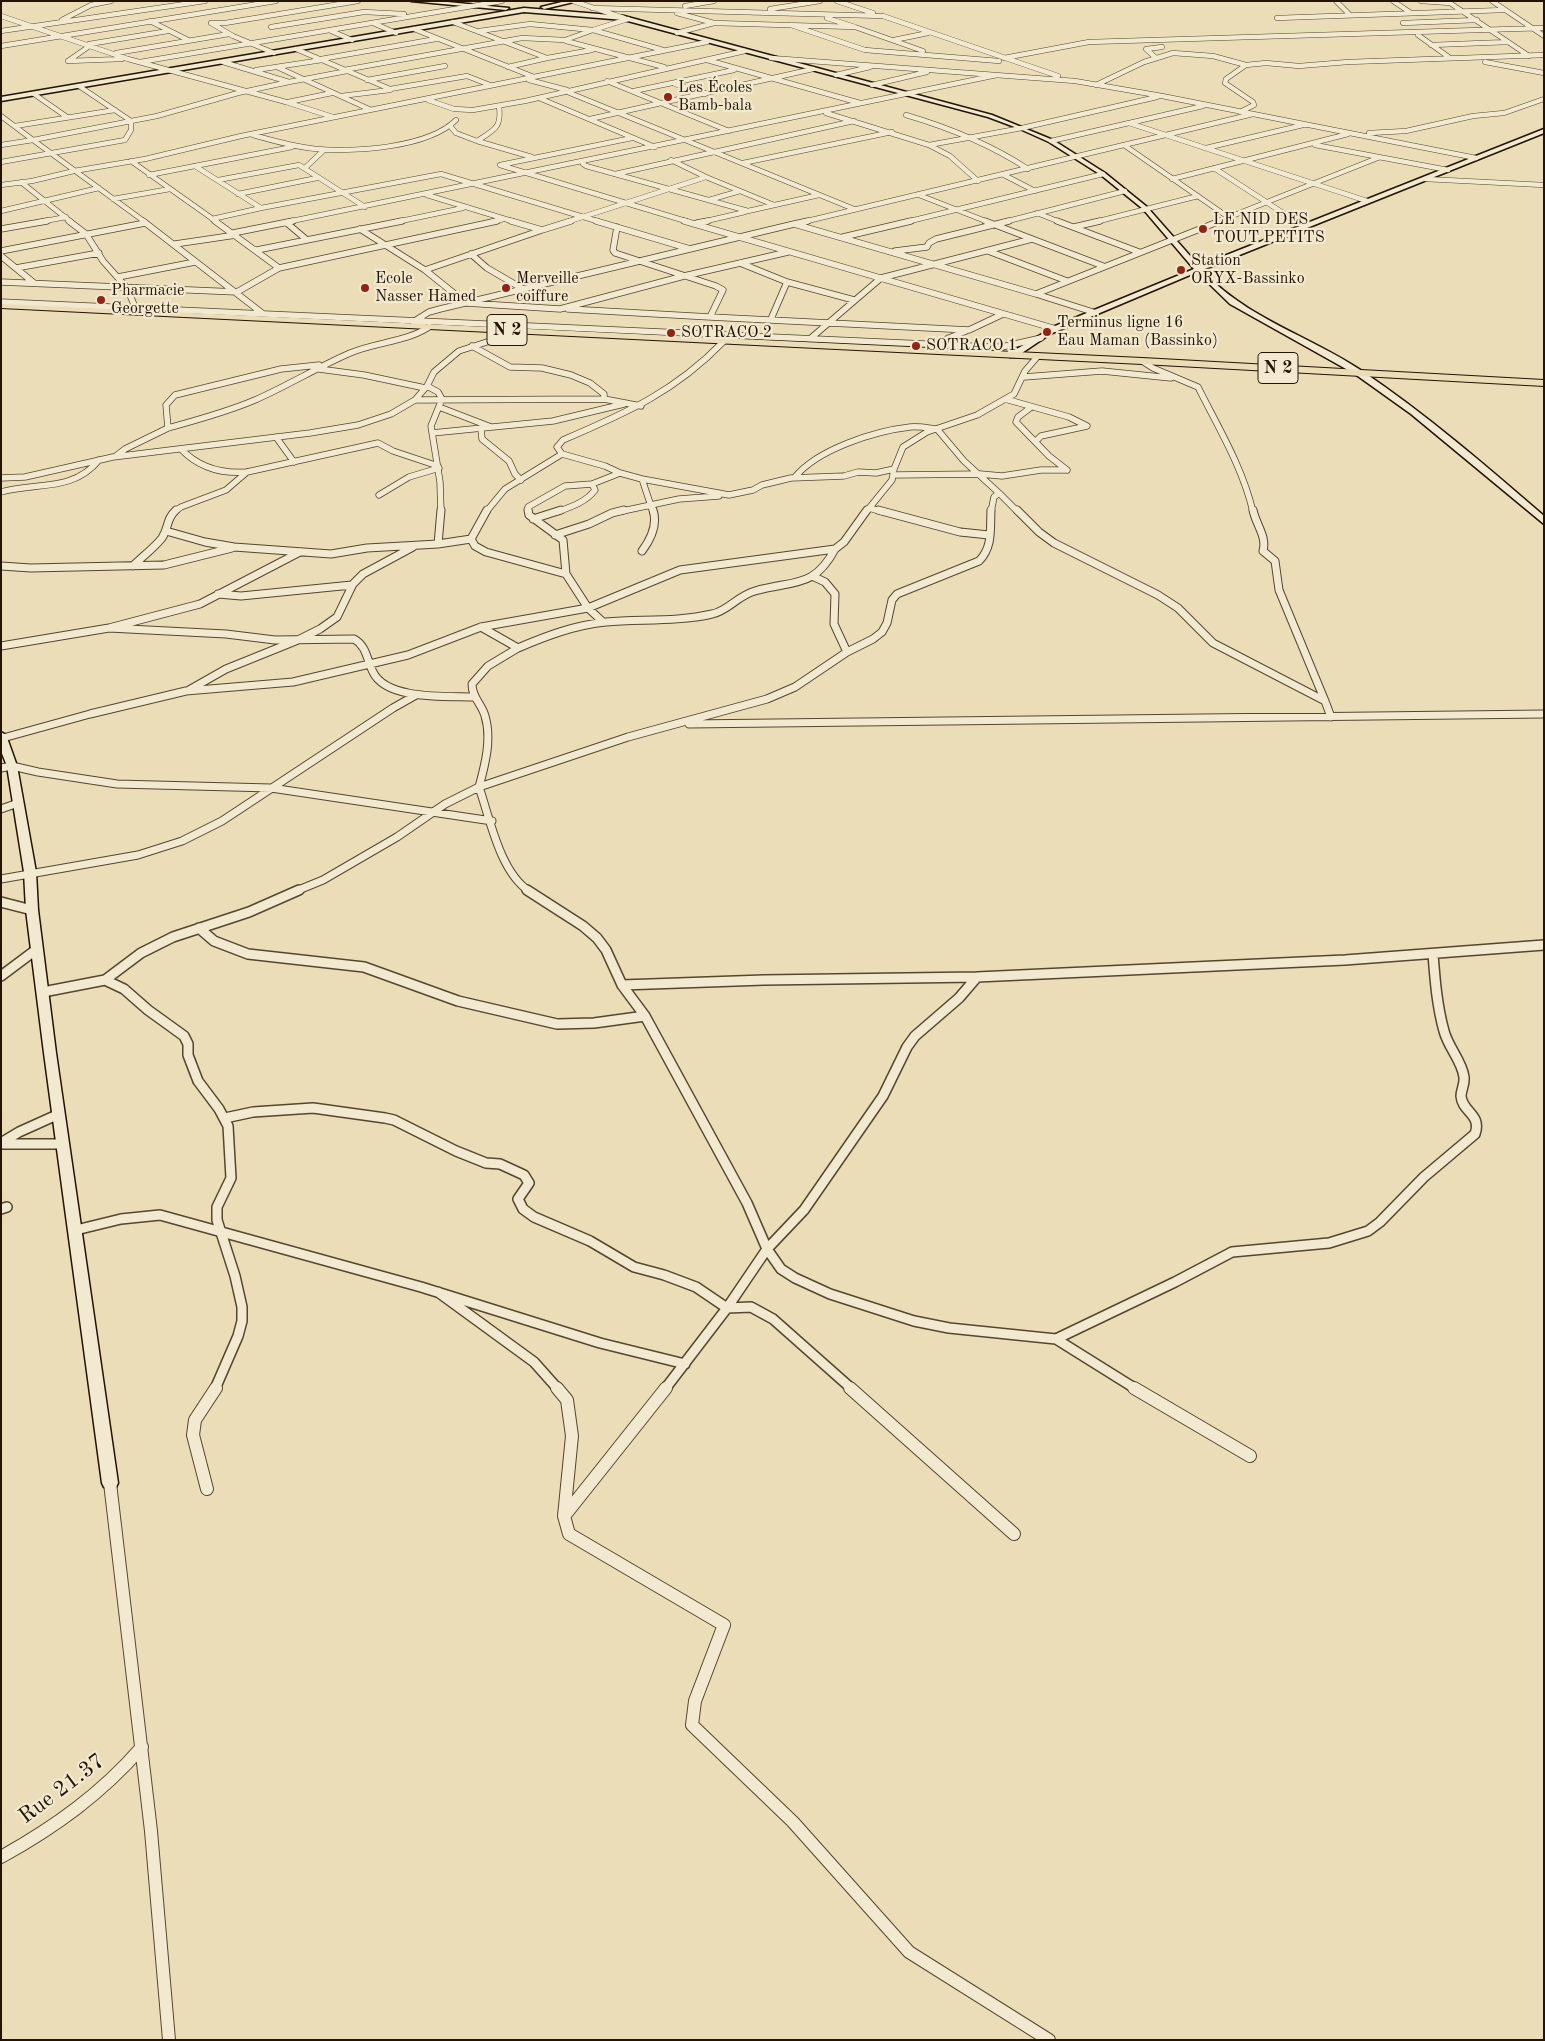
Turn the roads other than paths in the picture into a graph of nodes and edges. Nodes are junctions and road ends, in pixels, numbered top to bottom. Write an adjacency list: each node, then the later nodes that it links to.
1 (111, 1): 52 (street)
2 (160, 1): 20 (street)
3 (204, 1): 20 (street)
4 (276, 1): 36 (street)
5 (359, 1): 31 (street); 39 (street)
6 (413, 1): 18 (street)
7 (502, 1): 19 (street)
8 (574, 1): 22 (street); 25 (street)
9 (714, 1): 24 (street)
10 (820, 1): 28 (street)
11 (837, 1): 37 (street)
12 (849, 1): 37 (street)
13 (1336, 1): 34 (street)
14 (1393, 1): 15 (street); 29 (street)
15 (1399, 1)
16 (1421, 1): 27 (street)
17 (1492, 1): 26 (street)
18 (431, 2): 21 (street)
19 (492, 2): 21 (street)
20 (172, 6): 36 (street); 52 (street)
21 (475, 6): 25 (street); 32 (street)
22 (592, 8): 23 (street); 40 (street)
23 (662, 9): 24 (street); 48 (street)
24 (667, 9): 28 (street)
25 (527, 10): 40 (street); 45 (street)
26 (1504, 10): 27 (street); 64 (street)
27 (1463, 11): 29 (street); 41 (street)
28 (757, 12): 33 (street)
29 (1411, 13): 30 (street)
30 (1389, 14): 34 (street); 50 (street)
31 (340, 15): 32 (street); 43 (street)
32 (419, 15): 44 (street)
33 (820, 15): 37 (street); 58 (street)
34 (1350, 15): 38 (street)
35 (1, 16): 54 (street)
36 (194, 16): 42 (street); 46 (street)
37 (883, 16): 72 (street)
38 (1276, 18)
39 (249, 19): 47 (street); 56 (street)
40 (626, 19): 63 (street); 71 (street)
41 (1477, 20): 50 (street); 68 (street)
42 (150, 21): 66 (street); 75 (street)
43 (312, 21): 49 (street); 56 (street)
44 (372, 22): 57 (street); 70 (street)
45 (453, 22): 62 (street); 67 (street)
46 (211, 23): 47 (street); 55 (street)
47 (223, 23): 55 (street)
48 (714, 23): 51 (street); 71 (street)
49 (319, 24)
50 (1402, 24): 74 (street)
51 (791, 25): 58 (street); 104 (street)
52 (40, 26): 54 (street)
53 (324, 26): 61 (street)
54 (33, 27): 65 (street); 75 (street)
55 (217, 27): 60 (street)
56 (271, 27): 76 (street)
57 (340, 28): 61 (street); 69 (street)
58 (855, 28): 83 (street)
59 (1544, 29): 64 (street)
60 (223, 30): 73 (street); 78 (street)
61 (328, 30): 69 (street); 76 (street)
62 (414, 30): 70 (street); 79 (street)
63 (593, 30): 67 (street); 82 (street); 98 (street)
64 (1533, 30): 68 (street); 77 (street)
65 (1, 31)
66 (168, 31): 80 (street); 89 (street)
67 (479, 31): 84 (street)
68 (1492, 31): 74 (street); 86 (street)
69 (335, 32): 81 (street)
70 (396, 32): 81 (street)
71 (677, 33): 85 (street)
72 (929, 33): 83 (street); 112 (street)
73 (229, 34): 78 (street); 87 (street)
74 (1416, 34): 91 (street); 92 (street); 112 (street)
75 (59, 36): 89 (street); 93 (street)
76 (291, 36): 87 (street)
77 (1544, 36)
78 (212, 37): 80 (street)
79 (436, 39): 96 (street); 118 (street)
80 (190, 40): 103 (street)
81 (352, 40): 95 (street)
82 (565, 40): 84 (street); 97 (street)
83 (893, 40): 104 (street)
84 (503, 41): 96 (street); 109 (street)
85 (707, 42): 98 (street); 99 (street)
86 (1508, 42): 88 (street); 106 (street)
87 (250, 43): 100 (street); 121 (street)
88 (1469, 43): 92 (street); 94 (street)
89 (90, 45): 103 (street); 117 (street)
90 (1160, 45): 91 (street); 101 (street); 113 (street); 120 (street)
91 (1210, 45): 105 (street)
92 (1431, 45): 114 (street)
93 (1, 46)
94 (1476, 48)
95 (296, 49): 100 (street); 118 (street)
96 (462, 49): 128 (street); 132 (street)
97 (595, 49): 109 (street); 110 (street)
98 (664, 50): 110 (street)
99 (745, 51): 111 (street); 119 (street)
100 (274, 53): 122 (street)
101 (1173, 53): 105 (street); 113 (street)
102 (1482, 53): 116 (street)
103 (115, 54): 108 (street); 117 (street)
104 (934, 55): 123 (street)
105 (1212, 56): 125 (street)
106 (1529, 56): 107 (street); 116 (street)
107 (1544, 56)
108 (128, 58): 117 (street); 121 (street)
109 (548, 58): 128 (street)
110 (629, 58): 129 (street); 139 (street)
111 (771, 58): 124 (street); 131 (street)
112 (1004, 58): 120 (street)
113 (1156, 58): 148 (street)
114 (1450, 58): 115 (street); 125 (street)
115 (1468, 58): 116 (street); 136 (street)
116 (1488, 58)
117 (103, 59)
118 (322, 59): 127 (street); 132 (street)
119 (706, 60): 129 (street); 130 (street)
120 (1009, 60): 123 (street)
121 (140, 62): 134 (street)
122 (224, 62): 134 (street); 135 (street)
123 (1014, 62): 145 (street)
124 (878, 65): 133 (street); 137 (street)
125 (1246, 65): 176 (street)
126 (445, 66): 143 (street)
127 (277, 67): 135 (street); 142 (street)
128 (508, 67): 139 (street)
129 (666, 68): 144 (street)
130 (737, 69): 141 (street); 147 (street)
131 (813, 69): 137 (street); 141 (street)
132 (346, 70): 142 (street); 143 (street)
133 (936, 70): 138 (street); 149 (street)
134 (171, 71): 150 (street); 154 (street)
135 (252, 71): 146 (street)
136 (1544, 73)
137 (836, 75): 149 (street)
138 (997, 75): 145 (street); 159 (street)
139 (534, 77): 140 (street)
140 (524, 79): 151 (street); 153 (street)
141 (774, 79): 158 (street); 168 (street)
142 (306, 80): 146 (street); 156 (street)
143 (366, 80): 152 (street)
144 (607, 81): 153 (street); 155 (street)
145 (1075, 81): 148 (street)
146 (289, 82): 154 (street)
147 (673, 83): 155 (street); 158 (street)
148 (1096, 84): 161 (street)
149 (872, 85): 159 (street)
150 (79, 86): 157 (street); 172 (street)
151 (490, 86): 152 (street); 164 (street)
152 (395, 89): 160 (street)
153 (566, 90): 162 (street); 177 (street)
154 (246, 91): 166 (street); 185 (street)
155 (633, 92): 167 (street)
156 (332, 93): 160 (street); 166 (street)
157 (34, 94): 163 (street); 181 (street)
158 (705, 94): 167 (street)
159 (909, 94): 168 (street); 191 (street)
160 (340, 96): 174 (street)
161 (1162, 96): 169 (street); 191 (street)
162 (539, 98): 170 (street); 183 (street)
163 (1, 99)
164 (428, 99): 171 (street); 174 (street)
165 (1544, 99): 198 (street)
166 (286, 102): 182 (street)
167 (663, 104): 177 (street); 192 (street)
168 (862, 104): 175 (street)
169 (1206, 105): 176 (street); 187 (street)
170 (498, 106): 173 (street); 204 (street)
171 (454, 109): 173 (street); 184 (street)
172 (115, 110): 181 (street); 185 (street)
173 (473, 110): 184 (street)
174 (371, 111): 182 (street)
175 (823, 112): 186 (street); 192 (street)
176 (1240, 112): 178 (street)
177 (619, 113): 183 (street); 203 (street)
178 (1253, 114): 188 (street); 197 (street)
179 (906, 115): 199 (street)
180 (1, 116): 189 (street)
181 (67, 118): 189 (street)
182 (335, 118): 195 (street)
183 (590, 119): 201 (street)
184 (456, 120): 190 (street)
185 (131, 121): 202 (street); 215 (street)
186 (854, 121): 194 (street); 214 (street)
187 (1129, 123): 197 (street); 205 (street)
188 (1305, 124): 196 (street); 212 (street)
189 (15, 126): 202 (street)
190 (451, 127): 204 (street); 213 (street)
191 (1022, 128): 199 (street); 205 (street)
192 (730, 131): 203 (street)
193 (1544, 131): 219 (street)
194 (892, 132): 208 (street); 225 (street)
195 (251, 134): 209 (street); 221 (street)
196 (1350, 134): 198 (street); 206 (street)
197 (1166, 135): 210 (street); 212 (street)
198 (1359, 135): 219 (street)
199 (973, 136): 208 (street); 229 (street)
200 (1544, 136): 241 (street)
201 (632, 138): 211 (street); 218 (street)
202 (32, 140): 207 (street); 215 (street)
203 (685, 140): 211 (street); 214 (street)
204 (477, 141): 218 (street)
205 (1051, 141): 216 (street)
206 (1312, 144): 217 (street); 222 (street)
207 (1, 145)
208 (929, 145): 243 (street)
209 (295, 146): 213 (street); 226 (street)
210 (1124, 146): 216 (street); 239 (street)
211 (655, 147): 224 (street)
212 (1206, 148): 222 (street)
213 (324, 150): 227 (street)
214 (711, 151): 220 (street); 225 (street)
215 (51, 153): 223 (street); 231 (street)
216 (1077, 157): 229 (street); 234 (street)
217 (1380, 157): 230 (street); 246 (street)
218 (536, 158): 232 (street)
219 (1476, 158): 230 (street)
220 (671, 160): 233 (street); 237 (street)
221 (131, 161): 231 (street); 235 (street)
222 (1246, 161): 228 (street); 246 (street)
223 (1, 162)
224 (584, 162): 232 (street); 233 (street)
225 (742, 164): 258 (street)
226 (195, 166): 235 (street); 242 (street)
227 (305, 168): 238 (street); 242 (street)
228 (1214, 168): 239 (street); 266 (street)
229 (1028, 169): 236 (street)
230 (1448, 170): 240 (street)
231 (74, 171): 244 (street); 249 (street)
232 (525, 174): 245 (street); 265 (street)
233 (615, 174): 251 (street)
234 (1103, 174): 253 (street); 254 (street)
235 (149, 175): 250 (street)
236 (1004, 175): 243 (street); 253 (street)
237 (706, 177): 251 (street); 252 (street)
238 (317, 178): 255 (street); 256 (street)
239 (1172, 179): 260 (street)
240 (1425, 179): 241 (street); 264 (street)
241 (1435, 179): 248 (street); 320 (street)
242 (218, 180): 256 (street)
243 (978, 181): 259 (street)
244 (21, 182): 247 (street); 262 (street)
245 (473, 184): 255 (street); 257 (street); 278 (street)
246 (1316, 184): 264 (street); 266 (street)
247 (1, 185)
248 (1544, 185)
249 (99, 188): 261 (street); 262 (street)
250 (170, 189): 261 (street); 280 (street)
251 (669, 190): 263 (street); 265 (street)
252 (740, 191): 263 (street); 267 (street)
253 (1035, 191): 273 (street)
254 (1125, 191): 271 (street); 276 (street)
255 (342, 192): 268 (street); 269 (street)
256 (238, 194): 269 (street)
257 (426, 195): 268 (street); 270 (street)
258 (819, 195): 267 (street); 272 (street)
259 (918, 195): 272 (street); 273 (street)
260 (1198, 196): 271 (street); 279 (street)
261 (113, 199): 282 (street)
262 (44, 200): 274 (street); 277 (street)
263 (708, 200): 275 (street)
264 (1367, 201): 287 (street)
265 (627, 203): 278 (street); 283 (street)
266 (1265, 203): 279 (street); 287 (street)
267 (774, 205): 275 (street)
268 (365, 207): 284 (street)
269 (261, 208): 280 (street)
270 (467, 208): 281 (street); 291 (street)
271 (1144, 208): 289 (street); 298 (street)
272 (854, 209): 285 (street)
273 (956, 209): 286 (street); 296 (street)
274 (1, 211)
275 (748, 211): 283 (street)
276 (1037, 213): 286 (street); 289 (street)
277 (66, 217): 290 (street); 293 (street)
278 (583, 217): 288 (street); 292 (street)
279 (1228, 217): 298 (street)
280 (212, 219): 294 (street)
281 (504, 219): 292 (street); 301 (street)
282 (145, 223): 293 (street); 300 (street)
283 (697, 223): 295 (street)
284 (288, 224): 294 (street); 299 (street)
285 (794, 224): 295 (street); 296 (street)
286 (994, 224): 297 (street); 307 (street)
287 (1304, 226): 320 (street)
288 (617, 227): 302 (street); 312 (street)
289 (1074, 227): 308 (street)
290 (1, 229)
291 (360, 229): 299 (street); 301 (street)
292 (542, 230): 310 (street)
293 (86, 234): 304 (street); 309 (street)
294 (234, 234): 300 (street); 303 (street)
295 (742, 238): 302 (street); 306 (street)
296 (841, 238): 307 (street)
297 (1032, 239): 305 (street); 316 (street)
298 (1173, 239): 308 (street); 320 (street)
299 (307, 240): 303 (street)
300 (175, 244): 313 (street)
301 (386, 245): 318 (street); 319 (street)
302 (690, 249): 312 (street)
303 (257, 250): 318 (street)
304 (1, 251)
305 (988, 251): 315 (street); 324 (street)
306 (791, 252): 314 (street); 323 (street)
307 (891, 252): 315 (street)
308 (1139, 252): 316 (street)
309 (98, 253): 317 (street); 322 (street)
310 (471, 254): 319 (street); 329 (street)
311 (1, 256): 317 (street)
312 (636, 261): 321 (street); 329 (street)
313 (195, 262): 322 (street); 330 (street)
314 (740, 263): 321 (street); 326 (street)
315 (931, 264): 323 (street); 331 (street)
316 (1103, 266): 324 (street)
317 (16, 268): 327 (street)
318 (279, 268): 330 (street)
319 (425, 270): 334 (street)
320 (1200, 272): 339 (street); 349 (street); 359 (street)
321 (684, 276): 337 (street); 341 (street)
322 (118, 277): 328 (street)
323 (881, 278): 332 (street); 340 (street)
324 (1067, 281): 331 (street)
325 (1, 282): 327 (street)
326 (787, 282): 332 (street); 342 (street)
327 (34, 283): 328 (street)
328 (127, 288): 330 (street); 336 (street)
329 (523, 289): 334 (street)
330 (237, 292): 338 (street)
331 (1036, 294): 339 (street)
332 (854, 300): 343 (street)
333 (1, 302): 336 (street)
334 (466, 303): 337 (street); 344 (street)
335 (1, 306): 344 (main road, N 2)
336 (135, 307): 338 (street)
337 (560, 309): 341 (street)
338 (262, 313): 344 (street)
339 (1096, 313): 346 (street)
340 (1003, 314): 346 (street); 348 (street)
341 (710, 317): 342 (street)
342 (771, 319): 343 (street)
343 (829, 322): 348 (street); 350 (street)
344 (411, 324): 345 (main road, N 2); 350 (street)
345 (429, 327): 347 (main road, N 2); 357 (street)
346 (1056, 329): 349 (street)
347 (510, 330): 351 (main road, N 2); 353 (street)
348 (969, 330): 352 (street)
349 (1044, 337): 352 (street); 354 (street)
350 (810, 338): 352 (street)
351 (724, 341): 354 (main road, N 2); 369 (street)
352 (934, 345)
353 (472, 346): 363 (street); 365 (street)
354 (1013, 355): 355 (main road, N 2)
355 (1038, 356): 356 (main road, N 2); 360 (street)
356 (1142, 360): 359 (main road, N 2); 361 (street)
357 (327, 365): 358 (street); 372 (street)
358 (319, 369): 363 (street); 372 (street)
359 (1358, 372): 362 (main road, N 2); 401 (street)
360 (1024, 377): 361 (street); 366 (street)
361 (1179, 378): 432 (street)
362 (1544, 383)
363 (426, 387): 364 (street); 367 (street)
364 (442, 399): 365 (street); 367 (street); 370 (street)
365 (604, 399): 368 (street)
366 (1005, 399): 371 (street); 375 (street)
367 (415, 400): 377 (street)
368 (626, 403): 369 (street); 373 (street)
369 (641, 406): 380 (street)
370 (439, 407): 373 (street); 376 (street)
371 (1030, 408): 378 (street); 378 (street)
372 (168, 428): 381 (street)
373 (495, 428): 374 (street)
374 (481, 429): 376 (street); 392 (street)
375 (937, 429): 386 (street); 388 (street); 389 (street)
376 (432, 433): 384 (street)
377 (276, 437): 379 (street); 383 (street)
378 (1036, 441): 388 (street)
379 (181, 449): 381 (street); 385 (street)
380 (562, 454): 387 (street); 392 (street)
381 (113, 457): 382 (street)
382 (99, 460): 390 (street); 394 (street)
383 (294, 462): 384 (street); 385 (street)
384 (438, 467): 396 (street); 406 (street)
385 (247, 472): 402 (street)
386 (893, 472): 388 (street); 389 (street); 399 (street)
387 (620, 473): 391 (street); 393 (street)
388 (980, 474): 395 (street)
389 (795, 477): 397 (street)
390 (1, 478)
391 (642, 479): 397 (street); 398 (street)
392 (521, 480): 405 (street)
393 (592, 484): 400 (street); 400 (street)
394 (1, 492)
395 (999, 493): 404 (street); 432 (street)
396 (379, 495)
397 (729, 495): 398 (street)
398 (650, 506): 403 (street); 410 (street)
399 (869, 508): 404 (street); 409 (street)
400 (533, 519): 403 (street)
401 (1544, 521)
402 (166, 530): 408 (street); 413 (street)
403 (555, 535): 415 (street)
404 (989, 535): 427 (street)
405 (471, 539): 406 (street); 415 (street)
406 (438, 544): 407 (street)
407 (415, 546): 411 (street); 418 (street)
408 (234, 547): 411 (street); 413 (street)
409 (835, 549): 417 (street); 420 (street)
410 (642, 551)
411 (300, 552): 419 (street)
412 (1, 566): 414 (street)
413 (133, 566): 414 (street)
414 (11, 567): 416 (street)
415 (566, 574): 420 (street)
416 (1, 575)
417 (812, 576): 421 (street); 427 (street)
418 (352, 585): 419 (street); 424 (street)
419 (218, 594): 423 (street)
420 (588, 608): 421 (street); 422 (street)
421 (603, 622): 426 (street)
422 (481, 627): 426 (street); 428 (street)
423 (109, 628): 424 (street); 425 (street)
424 (302, 641): 428 (street); 429 (street)
425 (1, 646)
426 (518, 648): 431 (street)
427 (847, 652): 435 (street)
428 (370, 664): 429 (street); 430 (street)
429 (186, 691): 436 (street)
430 (416, 695): 431 (street); 439 (street)
431 (472, 697): 438 (street)
432 (1325, 701): 434 (street)
433 (1544, 714): 434 (street)
434 (1331, 717): 435 (street)
435 (674, 724): 438 (street)
436 (2, 737): 437 (street)
437 (7, 767): 439 (street); 440 (street)
438 (479, 787): 442 (street); 443 (street)
439 (271, 788): 442 (street); 444 (street)
440 (18, 803): 441 (street); 444 (street)
441 (1, 809)
442 (433, 812): 443 (street); 448 (street)
443 (492, 821): 455 (street)
444 (30, 872): 445 (street); 447 (street)
445 (1, 878)
446 (1, 902): 447 (street)
447 (32, 910): 450 (street)
448 (199, 928): 454 (street); 457 (street)
449 (1544, 945): 451 (street)
450 (37, 949): 452 (street); 456 (street)
451 (1433, 954): 453 (street); 467 (street)
452 (1, 976)
453 (976, 977): 455 (street); 464 (street)
454 (104, 980): 456 (street); 459 (street)
455 (622, 985): 457 (street)
456 (43, 992): 458 (street)
457 (645, 1016): 464 (street)
458 (59, 1114): 460 (street); 461 (street)
459 (225, 1118): 463 (street); 466 (street)
460 (1, 1144): 461 (street)
461 (64, 1144): 462 (street)
462 (76, 1230): 463 (street); 470 (street)
463 (221, 1232): 465 (street); 471 (street)
464 (767, 1249): 466 (street); 467 (street)
465 (438, 1292): 468 (street); 472 (street)
466 (727, 1308): 468 (street); 473 (street)
467 (1056, 1339): 469 (street)
468 (685, 1364): 472 (street)
469 (1250, 1456)
470 (110, 1484): 474 (street)
471 (207, 1489)
472 (564, 1516): 477 (street)
473 (1014, 1534)
474 (142, 1746): 475 (street, Rue 21.37); 476 (street)
475 (1, 1857)
476 (169, 2040)
477 (1049, 2040)

